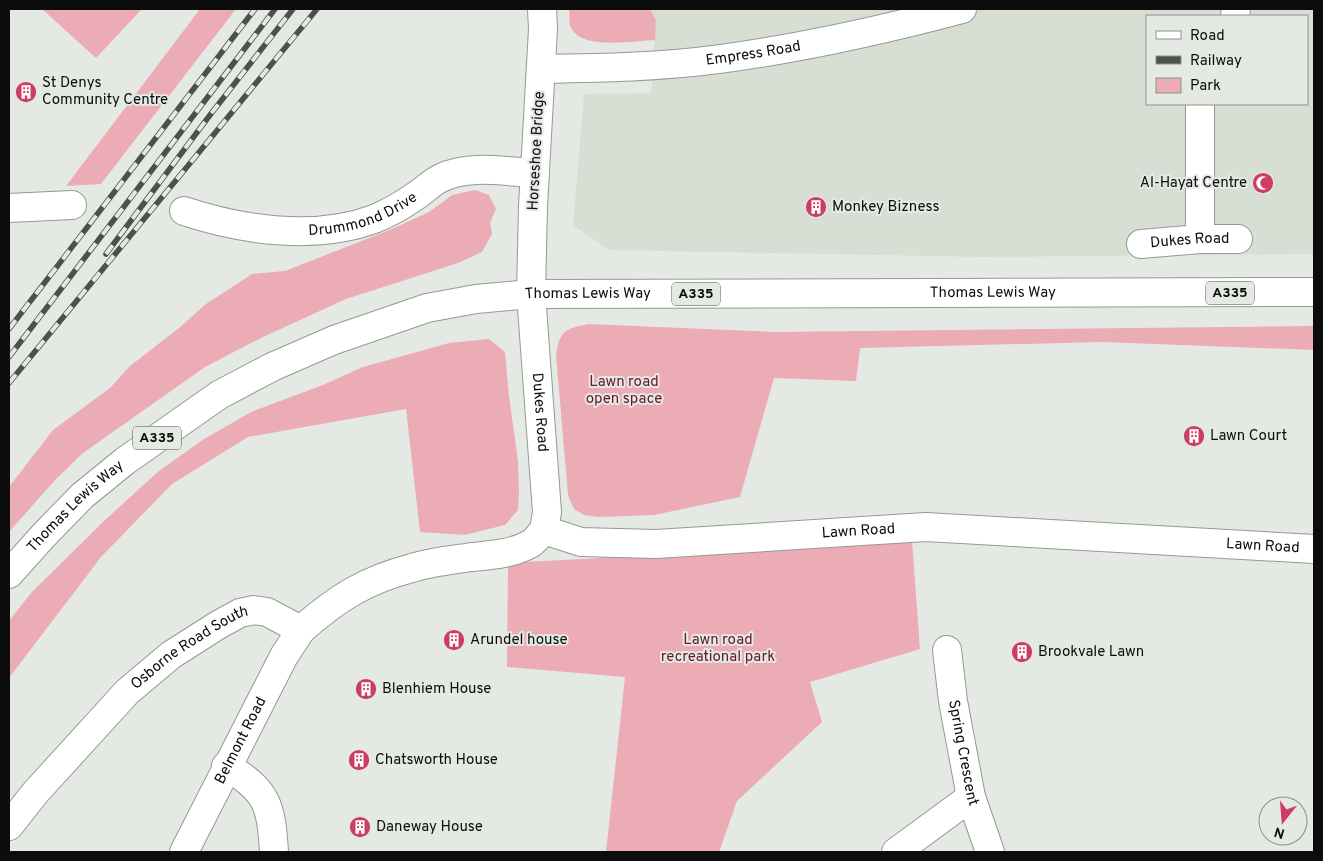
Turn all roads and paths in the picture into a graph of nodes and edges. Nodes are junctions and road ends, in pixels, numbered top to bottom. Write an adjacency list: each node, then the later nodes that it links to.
1 (542, 9): 3 (street, Horseshoe Bridge)
2 (962, 9): 3 (street, Empress Road)
3 (542, 69): 5 (street, Horseshoe Bridge)
4 (1200, 105): 9 (street)
5 (535, 173): 8 (street, Drummond Drive); 13 (street, Horseshoe Bridge)
6 (72, 205): 7 (street)
7 (9, 208)
8 (184, 211)
9 (1200, 239): 10 (street, Dukes Road); 11 (street, Dukes Road)
10 (1238, 240)
11 (1141, 244)
12 (1314, 292): 13 (street, Thomas Lewis Way / A335)
13 (531, 294): 14 (street, Dukes Road); 16 (street, Thomas Lewis Way / A335)
14 (544, 530): 15 (street, Lawn Road); 17 (street)
15 (1314, 549)
16 (9, 574)
17 (301, 630): 19 (street, Belmont Road); 21 (street, Osborne Road South)
18 (947, 650): 20 (street, Spring Crescent)
19 (226, 766): 22 (street, Belmont Road); 23 (street)
20 (971, 797): 24 (street); 25 (street, Spring Crescent)
21 (9, 826)
22 (184, 852)
23 (274, 852)
24 (896, 852)
25 (990, 852)

